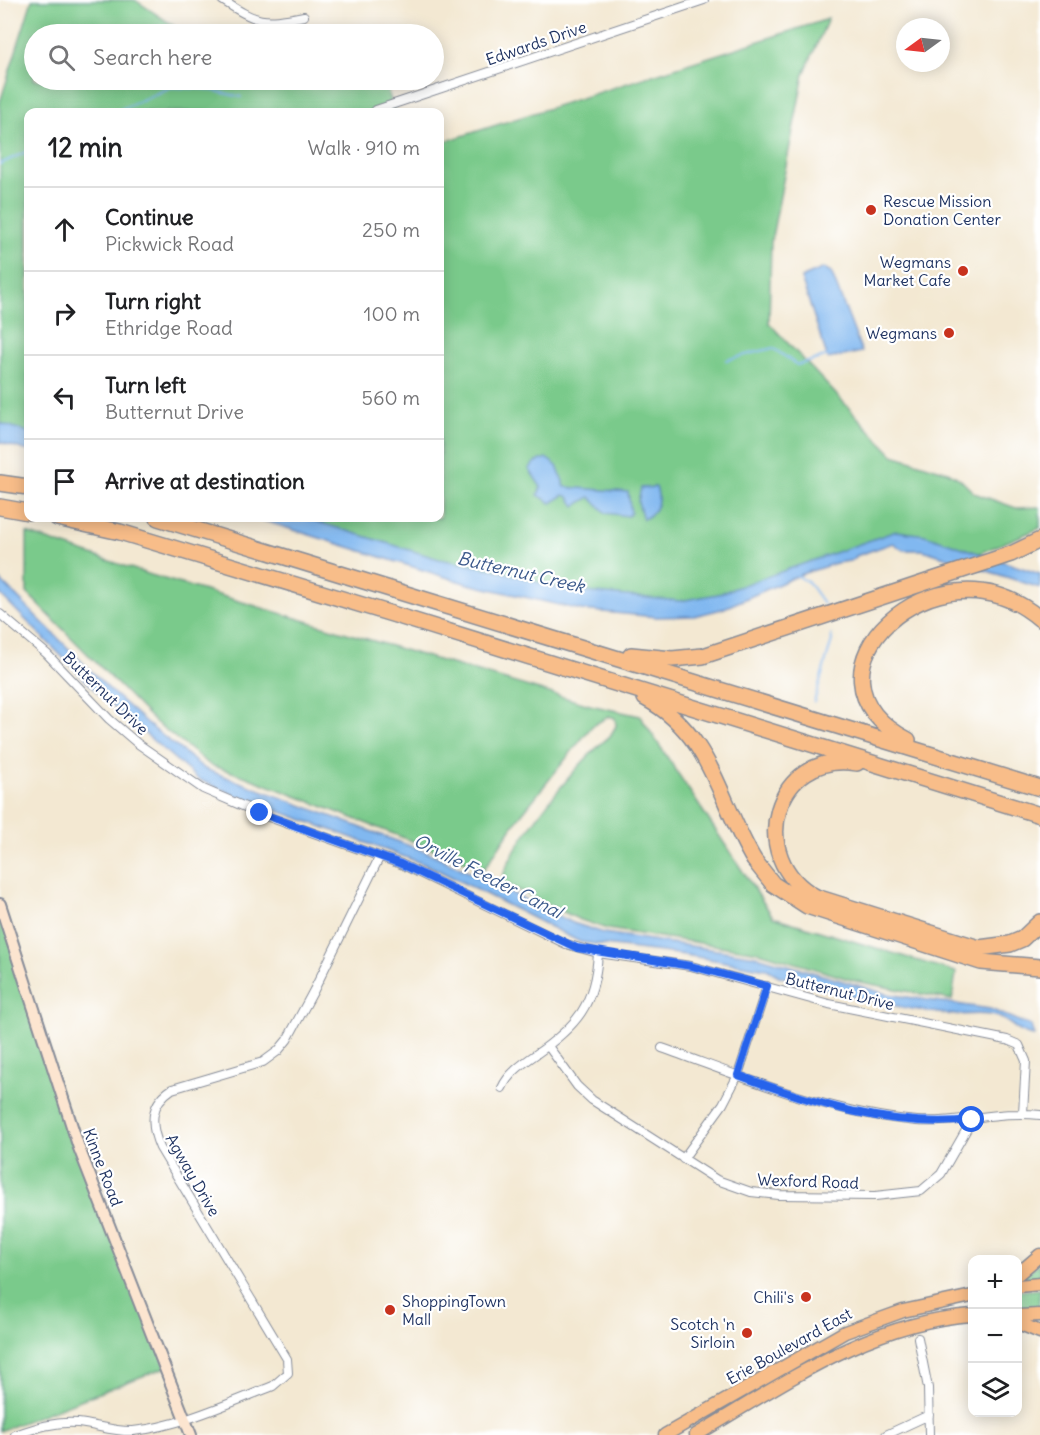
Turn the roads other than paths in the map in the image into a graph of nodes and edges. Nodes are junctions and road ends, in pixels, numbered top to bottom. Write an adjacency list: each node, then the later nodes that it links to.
1 (222, 0): 3 (street)
2 (704, 0): 4 (street, Edwards Drive)
3 (304, 16)
4 (444, 87)
5 (436, 90): 6 (street, Edwards Drive)
6 (382, 108)
7 (0, 483): 8 (highway)
8 (24, 486)
9 (0, 507): 10 (highway)
10 (24, 511)
11 (74, 522): 17 (highway)
12 (171, 522): 16 (highway)
13 (1040, 540): 16 (highway)
14 (0, 614): 22 (street, Butternut Drive)
15 (1040, 619): 18 (highway)
16 (594, 650): 18 (highway)
17 (618, 684): 19 (highway); 26 (highway)
18 (934, 754): 20 (highway)
19 (897, 770): 21 (highway); 24 (highway)
20 (1040, 788)
21 (1040, 815)
22 (380, 856): 25 (street, Butternut Drive); 48 (street, Agway Drive)
23 (0, 904): 48 (street, Kinne Road)
24 (1040, 922)
25 (598, 953): 27 (street, Butternut Drive); 28 (street)
26 (1040, 967)
27 (767, 986): 30 (street); 32 (street, Butternut Drive)
28 (548, 1046): 31 (street); 35 (street, Wexford Road)
29 (662, 1048): 30 (street)
30 (738, 1075): 34 (street); 35 (street)
31 (502, 1088)
32 (1023, 1113): 33 (street); 34 (street)
33 (1040, 1114)
34 (972, 1120): 35 (street, Wexford Road)
35 (683, 1160)
36 (1040, 1254): 37 (main road)
37 (1022, 1270)
38 (1040, 1284): 39 (main road)
39 (1022, 1286)
40 (968, 1295): 49 (main road, Erie Boulevard East)
41 (1040, 1315): 43 (main road)
42 (968, 1316): 53 (main road, Erie Boulevard East)
43 (1022, 1316)
44 (1022, 1325): 45 (main road)
45 (1040, 1332)
46 (918, 1338): 47 (street)
47 (929, 1415): 54 (street); 55 (street)
48 (185, 1418): 50 (street); 51 (street, Kinne Road)
49 (679, 1431): 52 (main road, Erie Boulevard East)
50 (15, 1435)
51 (191, 1435)
52 (664, 1435)
53 (696, 1435)
54 (886, 1435)
55 (929, 1435)

